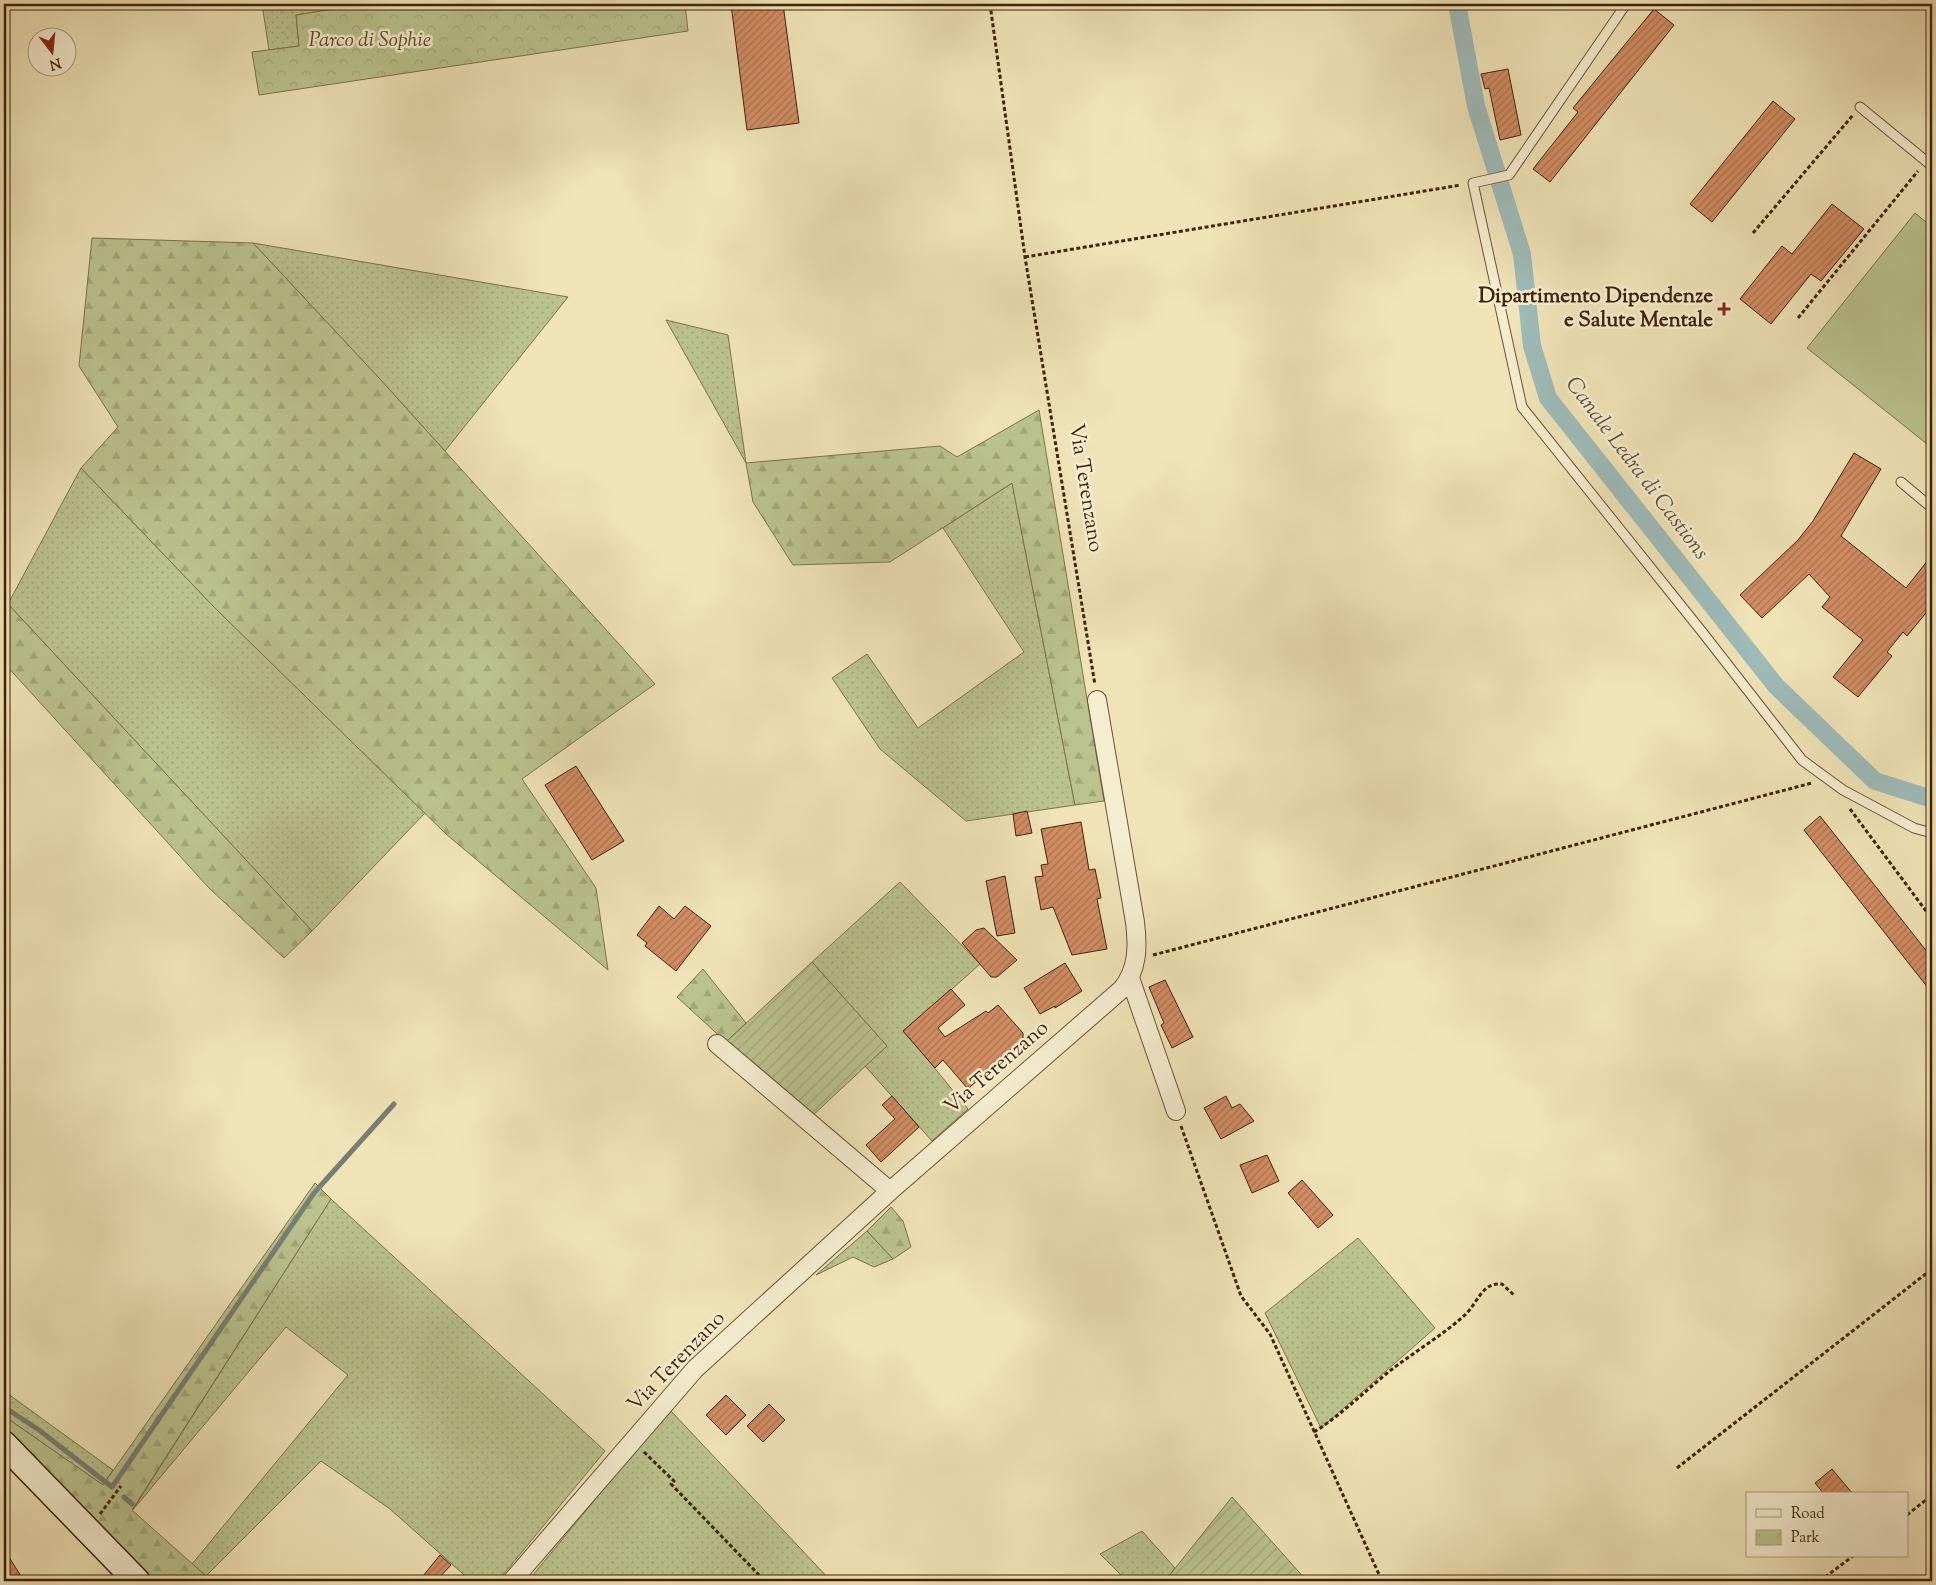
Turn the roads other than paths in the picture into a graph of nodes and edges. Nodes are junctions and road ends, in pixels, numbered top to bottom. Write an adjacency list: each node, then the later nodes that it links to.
1 (1626, 4): 7 (lane)
2 (1860, 107): 3 (lane)
3 (1929, 163)
4 (1901, 482): 5 (lane)
5 (1932, 508)
6 (1097, 700): 8 (street, Via Terenzano)
7 (1932, 833)
8 (1130, 978): 10 (street); 11 (street, Via Terenzano)
9 (717, 1044): 11 (street)
10 (1176, 1111)
11 (890, 1191): 14 (street, Via Terenzano)
12 (4, 1444): 13 (main road)
13 (138, 1581)
14 (512, 1581)

